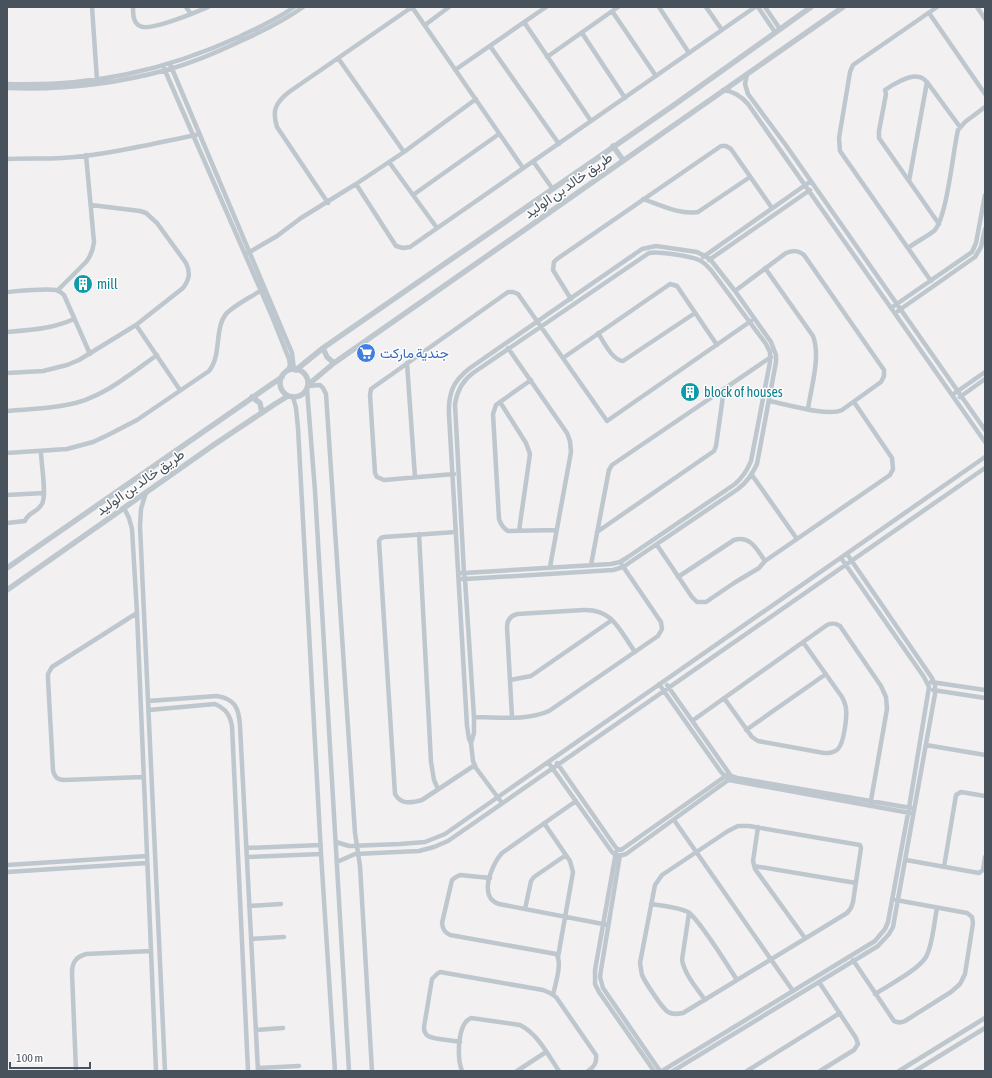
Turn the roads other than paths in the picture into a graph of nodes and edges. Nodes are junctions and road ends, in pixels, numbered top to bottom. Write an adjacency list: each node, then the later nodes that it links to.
1 (92, 7): 39 (street)
2 (133, 7): 22 (street)
3 (186, 7): 22 (street)
4 (208, 7): 22 (street)
5 (283, 7): 23 (street)
6 (294, 7): 23 (street)
7 (303, 7): 23 (street)
8 (412, 7): 26 (street); 33 (street)
9 (449, 7): 26 (street)
10 (546, 7): 25 (street)
11 (618, 7): 20 (street)
12 (659, 7): 31 (street)
13 (706, 7): 27 (street)
14 (756, 7): 27 (street); 28 (street)
15 (765, 7): 28 (street)
16 (811, 7): 28 (street, طريق خالد بن الوليد)
17 (843, 7): 37 (street, طريق خالد بن الوليد)
18 (937, 7): 21 (street)
19 (977, 7): 24 (street)
20 (612, 11): 29 (street); 38 (street)
21 (928, 13): 44 (street); 79 (street)
22 (191, 14)
23 (288, 15): 34 (street)
24 (985, 19)
25 (524, 22): 30 (street); 32 (street)
26 (425, 24): 36 (street)
27 (722, 30): 31 (street)
28 (778, 31): 54 (street, طريق خالد بن الوليد)
29 (582, 33): 32 (street); 45 (street)
30 (490, 46): 36 (street); 53 (street)
31 (689, 53): 38 (street)
32 (548, 57): 48 (street)
33 (338, 58): 55 (street); 73 (street)
34 (171, 66): 35 (street); 50 (street)
35 (164, 68): 39 (street); 42 (street); 52 (street)
36 (455, 70): 46 (street)
37 (747, 74): 43 (street, طريق خالد بن الوليد); 63 (street)
38 (656, 76): 45 (street)
39 (97, 80): 41 (street)
40 (927, 82): 49 (street); 64 (street); 64 (street)
41 (7, 84)
42 (7, 88)
43 (723, 90): 58 (street, طريق خالد بن الوليد); 66 (street)
44 (985, 94)
45 (625, 98): 48 (street)
46 (476, 99): 51 (street); 55 (street)
47 (985, 107): 49 (street)
48 (591, 121): 53 (street)
49 (960, 127): 76 (street)
50 (200, 134): 52 (street); 82 (street)
51 (499, 134): 61 (street); 70 (street)
52 (193, 135): 56 (street); 82 (street)
53 (558, 144): 59 (street)
54 (613, 146): 58 (street); 68 (street, طريق خالد بن الوليد)
55 (404, 152): 60 (street)
56 (86, 155): 57 (street); 74 (street)
57 (7, 159)
58 (624, 160): 114 (street, طريق خالد بن الوليد)
59 (533, 161): 61 (street); 68 (street)
60 (389, 162): 65 (street); 70 (street)
61 (523, 168): 77 (street)
62 (750, 177): 72 (street); 72 (street); 75 (street)
63 (811, 181): 66 (street); 67 (street)
64 (909, 181): 76 (street)
65 (356, 184): 73 (street); 77 (street)
66 (805, 185): 69 (street); 75 (street)
67 (815, 186): 69 (street); 94 (street)
68 (552, 188): 108 (street, طريق خالد بن الوليد)
69 (808, 190): 84 (street); 98 (street)
70 (413, 195): 77 (street)
71 (985, 195): 80 (street)
72 (643, 199): 93 (street)
73 (328, 202): 82 (street)
74 (91, 205): 89 (street); 104 (street)
75 (772, 208): 83 (street)
76 (939, 224): 79 (street)
77 (437, 228)
78 (985, 229): 81 (street)
79 (908, 248): 88 (street)
80 (974, 249): 81 (street); 88 (street)
81 (983, 251): 96 (street)
82 (247, 253): 90 (street); 116 (street)
83 (705, 256): 84 (street); 85 (street); 93 (street)
84 (710, 259): 86 (street); 91 (street)
85 (700, 260): 86 (street); 97 (street)
86 (704, 263): 102 (street)
87 (765, 268): 91 (street); 133 (street); 134 (street)
88 (931, 281): 94 (street)
89 (58, 290): 92 (street); 100 (street)
90 (260, 291): 116 (street); 124 (street)
91 (734, 291): 101 (street)
92 (7, 292)
93 (572, 299): 95 (street)
94 (897, 304): 96 (street); 98 (street)
95 (560, 306): 97 (street); 103 (street)
96 (900, 309): 98 (street); 125 (street)
97 (564, 310): 103 (street)
98 (893, 311): 126 (street)
99 (695, 313): 106 (street); 106 (street); 107 (street)
100 (74, 319): 105 (street); 110 (street)
101 (754, 319): 102 (street); 131 (street)
102 (750, 322): 107 (street); 112 (street)
103 (540, 324): 109 (street); 113 (street); 115 (street); 147 (street)
104 (136, 325): 110 (street); 111 (street)
105 (7, 332)
106 (598, 334): 113 (street)
107 (717, 345): 113 (street)
108 (323, 348): 114 (street); 116 (street, طريق خالد بن الوليد)
109 (508, 348): 121 (street); 148 (street)
110 (90, 354): 118 (street)
111 (157, 355): 124 (street); 135 (street)
112 (771, 357): 123 (street); 138 (street)
113 (563, 358)
114 (334, 362): 122 (street, طريق خالد بن الوليد)
115 (407, 363): 150 (street); 150 (street)
116 (293, 370): 119 (street); 122 (street)
117 (985, 372): 125 (street)
118 (7, 373)
119 (282, 377): 128 (street, طريق خالد بن الوليد); 129 (street)
120 (985, 379): 127 (street)
121 (530, 380): 132 (street); 156 (street)
122 (308, 386): 129 (street); 233 (street); 236 (street)
123 (724, 389): 159 (street); 159 (street)
124 (180, 390): 141 (street)
125 (958, 391): 126 (street); 127 (street)
126 (952, 395): 130 (street)
127 (961, 396): 130 (street); 137 (street)
128 (252, 397): 136 (street); 174 (street, طريق خالد بن الوليد)
129 (290, 397): 136 (street, طريق خالد بن الوليد); 235 (street)
130 (955, 400): 140 (street)
131 (769, 401): 134 (street); 139 (street)
132 (500, 402): 157 (street); 157 (street)
133 (854, 402): 134 (street); 161 (street)
134 (808, 409)
135 (7, 411)
136 (262, 413): 151 (street, طريق خالد بن الوليد)
137 (985, 430)
138 (756, 438): 139 (street); 169 (street)
139 (762, 439): 149 (street)
140 (985, 442)
141 (40, 452): 142 (street); 152 (street)
142 (7, 454)
143 (985, 457): 144 (street)
144 (972, 466): 146 (street); 165 (street)
145 (985, 468): 146 (street)
146 (977, 473): 167 (street)
147 (453, 474): 148 (street); 150 (street); 158 (street)
148 (459, 474): 176 (street)
149 (752, 475): 161 (street); 162 (street)
150 (415, 477)
151 (146, 492): 154 (street, طريق خالد بن الوليد); 164 (street)
152 (44, 493): 153 (street); 155 (street)
153 (7, 495)
154 (124, 508): 163 (street); 180 (street, طريق خالد بن الوليد)
155 (7, 522)
156 (557, 530): 157 (street); 172 (street)
157 (518, 531)
158 (456, 532): 160 (street); 175 (street)
159 (597, 532): 171 (street)
160 (419, 534): 222 (street); 222 (street)
161 (797, 539): 168 (street)
162 (657, 546): 173 (street); 177 (street)
163 (133, 553): 164 (street); 181 (street)
164 (142, 553): 200 (street)
165 (847, 554): 166 (street); 167 (street)
166 (841, 558): 170 (street); 182 (street)
167 (852, 560): 170 (street); 191 (street)
168 (765, 561): 177 (street); 177 (street)
169 (620, 562): 171 (street); 173 (street)
170 (846, 564): 184 (street); 190 (street)
171 (591, 565): 172 (street)
172 (550, 567): 176 (street)
173 (623, 567): 179 (street); 186 (street)
174 (7, 568)
175 (459, 573): 176 (street); 178 (street)
176 (464, 573): 179 (street)
177 (678, 577)
178 (459, 579): 179 (street); 209 (street)
179 (465, 579): 204 (street)
180 (7, 590)
181 (137, 613): 218 (street); 218 (street)
182 (759, 615): 184 (street); 189 (street)
183 (612, 620): 186 (street); 188 (street); 188 (street)
184 (763, 622): 193 (street)
185 (803, 642): 187 (street); 198 (street); 227 (street)
186 (635, 652): 205 (street)
187 (826, 674): 208 (street); 208 (street)
188 (510, 680): 205 (street)
189 (664, 681): 192 (street); 193 (street)
190 (927, 681): 191 (street); 194 (street)
191 (934, 682): 195 (street); 197 (street)
192 (659, 684): 196 (street); 201 (street)
193 (669, 687): 196 (street); 206 (street)
194 (930, 690): 197 (street); 228 (street)
195 (985, 690)
196 (664, 691): 203 (street); 207 (street)
197 (935, 691): 199 (street); 210 (street)
198 (724, 698): 206 (street); 208 (street)
199 (985, 698)
200 (148, 701): 202 (street); 220 (street)
201 (629, 706): 203 (street); 212 (street)
202 (149, 710): 221 (street); 296 (street)
203 (633, 712): 215 (street)
204 (474, 717): 205 (street); 209 (street)
205 (512, 717)
206 (693, 722): 207 (street); 217 (street)
207 (690, 727): 217 (street)
208 (746, 730)
209 (471, 743): 214 (street)
210 (926, 745): 211 (street); 229 (street)
211 (985, 755)
212 (553, 758): 213 (street); 215 (street)
213 (548, 762): 216 (street); 224 (street)
214 (475, 765): 222 (street); 224 (street)
215 (558, 765): 216 (street); 238 (street)
216 (553, 768): 225 (street); 226 (street)
217 (726, 775): 219 (street); 238 (street)
218 (143, 777): 244 (street)
219 (731, 778): 227 (street); 230 (street)
220 (243, 785): 221 (street); 237 (street)
221 (235, 786): 267 (street)
222 (438, 789)
223 (985, 796): 253 (street)
224 (497, 798): 226 (street); 234 (street)
225 (576, 801): 231 (street); 245 (street)
226 (502, 803): 239 (street)
227 (870, 804): 228 (street)
228 (909, 811): 229 (street); 257 (street)
229 (914, 812): 248 (street)
230 (674, 820): 240 (street); 245 (street)
231 (544, 823): 243 (street); 255 (street)
232 (758, 827): 240 (street); 252 (street); 256 (street)
233 (336, 842): 236 (street); 249 (street)
234 (400, 844): 236 (street); 239 (street)
235 (321, 845): 237 (street); 241 (street)
236 (356, 847): 242 (street)
237 (246, 848): 246 (street)
238 (619, 849): 245 (street)
239 (400, 852): 242 (street)
240 (696, 852): 260 (street); 275 (street)
241 (321, 854): 246 (street); 298 (street)
242 (357, 854): 249 (street); 300 (street)
243 (566, 855): 263 (street); 265 (street)
244 (147, 856): 250 (street); 251 (street)
245 (618, 856): 268 (street)
246 (247, 857): 261 (street)
247 (985, 857): 253 (street)
248 (906, 860): 253 (street); 258 (street)
249 (337, 862): 299 (street)
250 (147, 863): 254 (street); 272 (street)
251 (7, 864)
252 (754, 866): 256 (street); 270 (street)
253 (944, 867)
254 (7, 872)
255 (490, 878): 263 (street); 274 (street)
256 (856, 883): 270 (street)
257 (892, 899): 258 (street); 273 (street)
258 (899, 901): 262 (street); 276 (street)
259 (281, 904): 261 (street)
260 (651, 904): 264 (street); 282 (street)
261 (249, 906): 266 (street)
262 (936, 908): 280 (street); 280 (street)
263 (525, 909): 265 (street)
264 (689, 913): 277 (street); 282 (street)
265 (566, 917): 268 (street); 274 (street)
266 (250, 920): 267 (street); 271 (street)
267 (241, 921): 297 (street)
268 (605, 924): 305 (street); 306 (street)
269 (284, 937): 271 (street)
270 (805, 938): 275 (street)
271 (251, 939): 286 (street)
272 (151, 951): 294 (street); 295 (street)
273 (850, 956): 276 (street); 279 (street)
274 (558, 957): 281 (street)
275 (771, 959): 277 (street); 279 (street)
276 (854, 961): 278 (street); 280 (street)
277 (737, 980): 282 (street)
278 (819, 982): 283 (street); 307 (street)
279 (793, 991): 306 (street)
280 (875, 994)
281 (553, 995): 288 (street); 304 (street)
282 (704, 1000)
283 (840, 1013): 308 (street); 309 (street)
284 (985, 1018): 290 (street)
285 (283, 1028): 286 (street)
286 (256, 1030): 292 (street)
287 (984, 1030): 293 (street)
288 (460, 1042): 289 (street); 301 (street)
289 (546, 1052): 302 (street); 303 (street)
290 (912, 1063): 293 (street); 310 (street)
291 (298, 1066): 292 (street)
292 (258, 1070)
293 (916, 1070)
294 (76, 1071)
295 (156, 1071)
296 (165, 1071)
297 (248, 1071)
298 (335, 1071)
299 (349, 1071)
300 (372, 1071)
301 (462, 1071)
302 (516, 1071)
303 (558, 1071)
304 (588, 1071)
305 (654, 1071)
306 (661, 1071)
307 (674, 1071)
308 (747, 1071)
309 (820, 1071)
310 (899, 1071)

